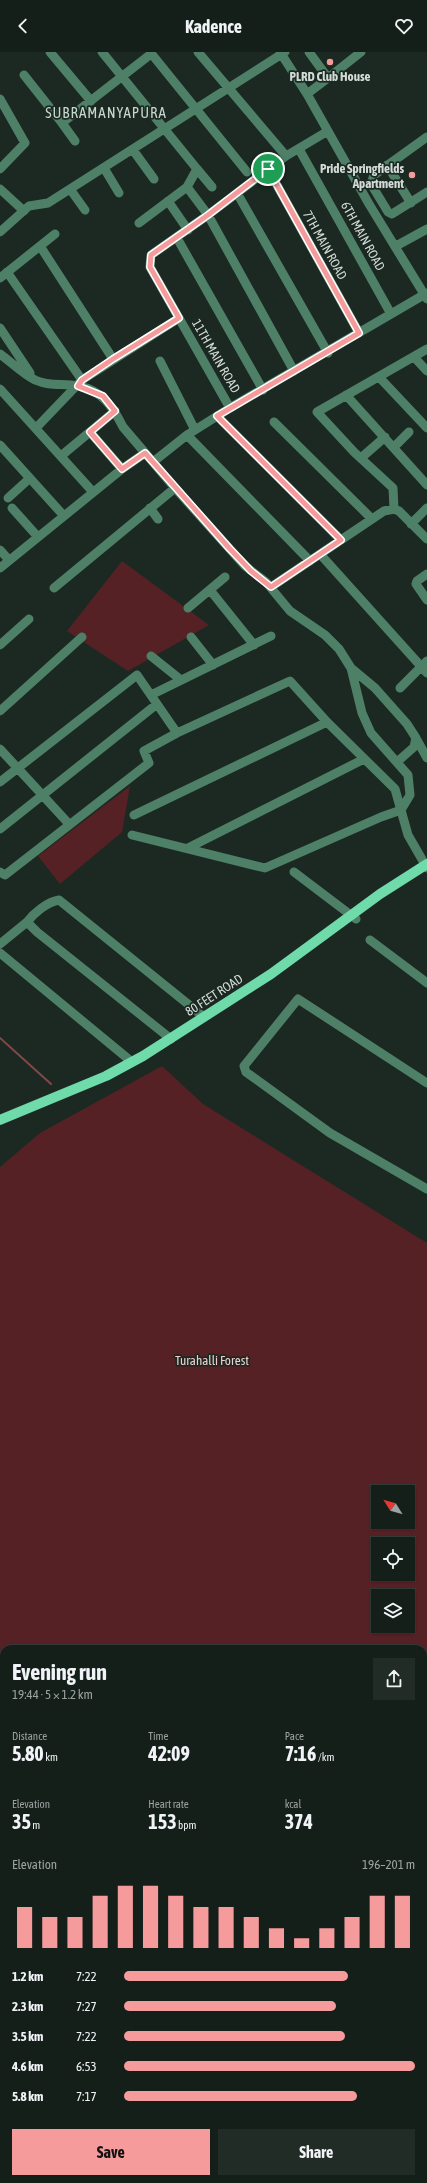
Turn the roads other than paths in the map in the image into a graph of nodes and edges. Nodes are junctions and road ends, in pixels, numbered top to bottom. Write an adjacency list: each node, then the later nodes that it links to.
1 (50, 52): 14 (street)
2 (102, 52): 9 (street)
3 (198, 52): 11 (street)
4 (309, 52): 10 (street)
5 (361, 52): 10 (street)
6 (151, 53): 9 (street); 15 (street)
7 (282, 53): 11 (street); 12 (street)
8 (24, 75): 16 (street)
9 (121, 77): 14 (street); 17 (street)
10 (328, 78): 12 (street)
11 (229, 89): 15 (street); 23 (street)
12 (307, 94): 18 (street)
13 (0, 99): 26 (street)
14 (92, 101): 16 (street)
15 (195, 109): 17 (street); 29 (street)
16 (62, 124): 20 (street)
17 (165, 129): 22 (street); 27 (street)
18 (328, 130): 21 (street); 41 (street)
19 (427, 137): 24 (street)
20 (76, 141)
21 (300, 149): 23 (street); 55 (street, 6TH MAIN ROAD)
22 (133, 150): 25 (street); 30 (street)
23 (286, 156): 28 (street)
24 (387, 165): 38 (street); 40 (street)
25 (104, 168): 34 (street); 36 (street)
26 (0, 169)
27 (197, 169): 31 (street); 32 (street)
28 (268, 169): 37 (street); 58 (street, 7TH MAIN ROAD)
29 (247, 172)
30 (154, 179)
31 (187, 187): 39 (street); 44 (street)
32 (212, 187)
33 (0, 189): 43 (street)
34 (70, 189): 42 (street); 43 (street)
35 (427, 192): 40 (street)
36 (119, 193)
37 (237, 193): 44 (street); 60 (street)
38 (381, 200): 40 (street); 41 (street)
39 (168, 201): 45 (street); 47 (street)
40 (411, 203)
41 (371, 207): 52 (street)
42 (85, 210)
43 (24, 211): 48 (street)
44 (208, 215): 47 (street); 65 (street)
45 (139, 222)
46 (427, 229): 52 (street)
47 (188, 230): 50 (street)
48 (0, 232)
49 (55, 234): 51 (street)
50 (177, 238): 56 (street, 11TH MAIN ROAD); 71 (street)
51 (40, 246): 53 (street); 63 (street)
52 (396, 246): 54 (street)
53 (4, 275): 69 (street)
54 (426, 296): 55 (street)
55 (391, 314): 58 (street)
56 (179, 318): 63 (street); 73 (street, 11TH MAIN ROAD)
57 (0, 328): 68 (street)
58 (359, 333): 60 (street)
59 (427, 350): 62 (street)
60 (328, 352): 65 (street)
61 (0, 354): 68 (street)
62 (414, 357): 66 (street); 67 (street)
63 (113, 359): 69 (street)
64 (160, 361): 79 (street)
65 (294, 371): 71 (street)
66 (427, 371)
67 (379, 377): 72 (street); 78 (street)
68 (34, 380): 69 (street)
69 (80, 383): 74 (street); 77 (street)
70 (0, 389): 77 (street)
71 (262, 390): 73 (street)
72 (346, 395): 83 (street); 88 (street)
73 (230, 408): 75 (street)
74 (115, 411): 80 (street); 86 (street)
75 (217, 416): 79 (street); 106 (street)
76 (274, 422): 102 (street)
77 (36, 428): 87 (street)
78 (427, 428)
79 (195, 430): 82 (street)
80 (90, 432): 87 (street); 90 (street)
81 (409, 432): 85 (street)
82 (187, 435): 89 (street); 110 (street)
83 (385, 437): 85 (street); 88 (street)
84 (0, 445): 91 (street)
85 (394, 447): 92 (street)
86 (145, 453): 89 (street); 90 (street)
87 (61, 456): 94 (street)
88 (361, 458): 99 (street)
89 (153, 462): 93 (street)
90 (122, 469): 94 (street)
91 (30, 478): 95 (street); 100 (street)
92 (427, 484)
93 (175, 488): 97 (street); 114 (street)
94 (93, 492): 100 (street)
95 (8, 498)
96 (12, 508): 104 (street)
97 (150, 508): 101 (street); 115 (street)
98 (427, 508): 103 (street)
99 (394, 509): 102 (street); 103 (street)
100 (64, 516): 104 (street)
101 (158, 518)
102 (372, 519): 106 (street)
103 (411, 524): 105 (street)
104 (38, 537): 109 (street)
105 (427, 539)
106 (341, 540): 108 (street)
107 (0, 550): 109 (street)
108 (320, 554): 110 (street); 127 (street)
109 (9, 560): 111 (street)
110 (310, 561): 114 (street)
111 (0, 568)
112 (427, 574): 117 (street)
113 (225, 577): 116 (street)
114 (271, 587): 128 (street)
115 (54, 588)
116 (210, 590): 118 (street); 124 (street)
117 (427, 600)
118 (188, 608)
119 (29, 619): 123 (street)
120 (272, 636): 124 (street)
121 (82, 637): 133 (street)
122 (190, 638): 126 (street)
123 (0, 645)
124 (254, 645): 126 (street)
125 (151, 656): 129 (street)
126 (213, 665): 129 (street)
127 (425, 667): 130 (street)
128 (352, 668): 136 (street); 140 (street)
129 (181, 680): 131 (street)
130 (400, 688)
131 (151, 695): 132 (street); 141 (street)
132 (157, 704): 135 (street); 143 (street)
133 (0, 711)
134 (327, 722): 135 (street); 139 (street); 145 (street)
135 (177, 733): 146 (street)
136 (417, 740): 138 (street); 140 (street)
137 (0, 749): 141 (street)
138 (427, 758)
139 (364, 759): 144 (street); 149 (street)
140 (397, 762): 144 (street)
141 (17, 768): 142 (street); 143 (street)
142 (0, 782)
143 (41, 795): 146 (street); 147 (street)
144 (401, 810): 149 (street); 150 (street)
145 (134, 814)
146 (69, 824): 151 (street)
147 (0, 829)
148 (132, 835): 149 (street)
149 (188, 848)
150 (427, 867): 153 (main road, 80 FEET ROAD)
151 (0, 872)
152 (294, 872): 153 (street)
153 (354, 917): 160 (main road, 80 FEET ROAD); 165 (main road, 80 FEET ROAD)
154 (27, 922): 156 (street); 160 (street); 161 (street)
155 (370, 940): 159 (street)
156 (0, 944)
157 (4, 956): 158 (street); 162 (street)
158 (0, 966)
159 (427, 983)
160 (204, 1017): 161 (main road, 80 FEET ROAD)
161 (171, 1039): 162 (main road, 80 FEET ROAD)
162 (132, 1062): 164 (main road, 80 FEET ROAD)
163 (427, 1083): 166 (street)
164 (0, 1120)
165 (0, 1126)
166 (427, 1189)

